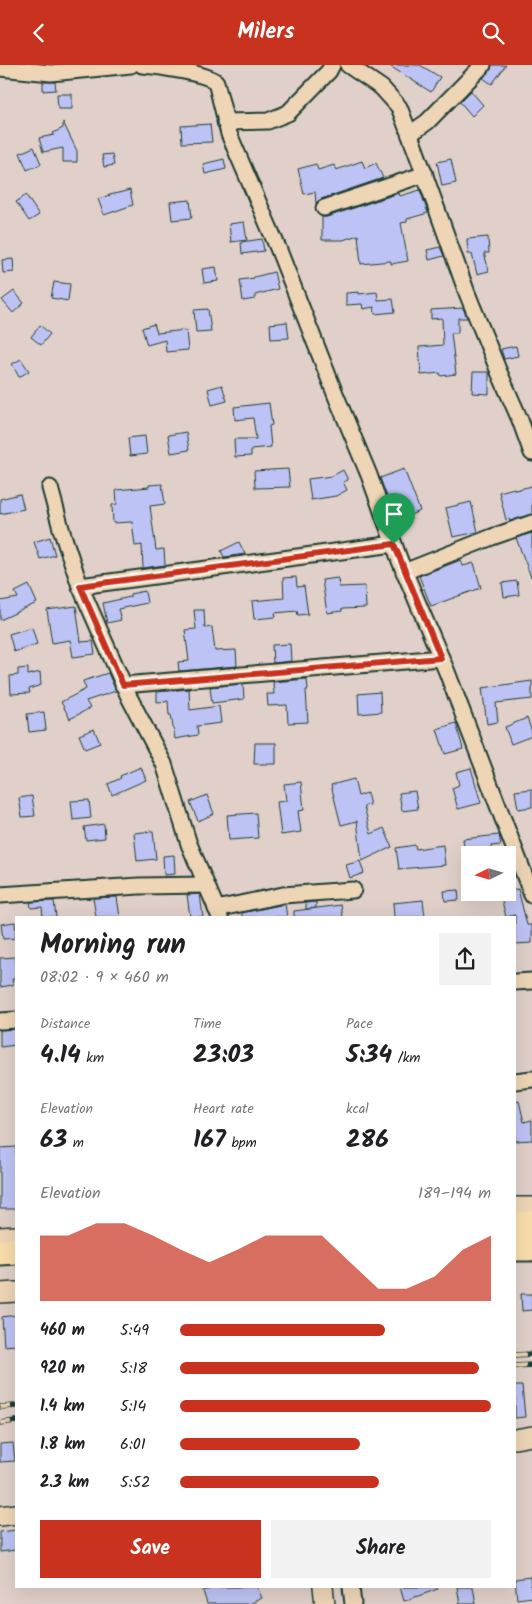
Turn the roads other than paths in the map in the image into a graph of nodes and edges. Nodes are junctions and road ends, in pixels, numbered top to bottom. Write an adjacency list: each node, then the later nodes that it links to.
1 (131, 65): 6 (street)
2 (142, 65): 7 (street)
3 (332, 65): 7 (street)
4 (348, 65): 8 (street)
5 (483, 65): 8 (street)
6 (0, 68)
7 (225, 123): 14 (street)
8 (410, 134): 9 (street)
9 (425, 174): 10 (street); 11 (street)
10 (324, 208)
11 (532, 453)
12 (50, 488): 16 (street)
13 (532, 523): 15 (street)
14 (394, 544): 15 (street); 16 (street)
15 (404, 571): 17 (street)
16 (80, 586): 18 (street)
17 (441, 658): 18 (street); 22 (street)
18 (123, 685): 19 (street)
19 (206, 885): 21 (street); 23 (street)
20 (353, 890): 23 (street)
21 (0, 895)
22 (532, 895)
23 (218, 913)
24 (532, 981): 25 (street)
25 (516, 982)
26 (15, 1020): 27 (street)
27 (0, 1021)
28 (532, 1079): 29 (street)
29 (516, 1081)
30 (516, 1207): 31 (street)
31 (532, 1207)
32 (532, 1224): 33 (highway)
33 (516, 1225)
34 (15, 1236): 35 (street)
35 (0, 1237)
36 (532, 1247): 37 (highway)
37 (516, 1248)
38 (15, 1251): 39 (highway)
39 (0, 1252)
40 (0, 1269): 41 (highway)
41 (15, 1269)
42 (0, 1293): 43 (street)
43 (15, 1293)
44 (532, 1436): 45 (street)
45 (516, 1439)
46 (15, 1514): 47 (street)
47 (0, 1515)
48 (323, 1588): 50 (street)
49 (351, 1588): 51 (street)
50 (324, 1604)
51 (353, 1604)

